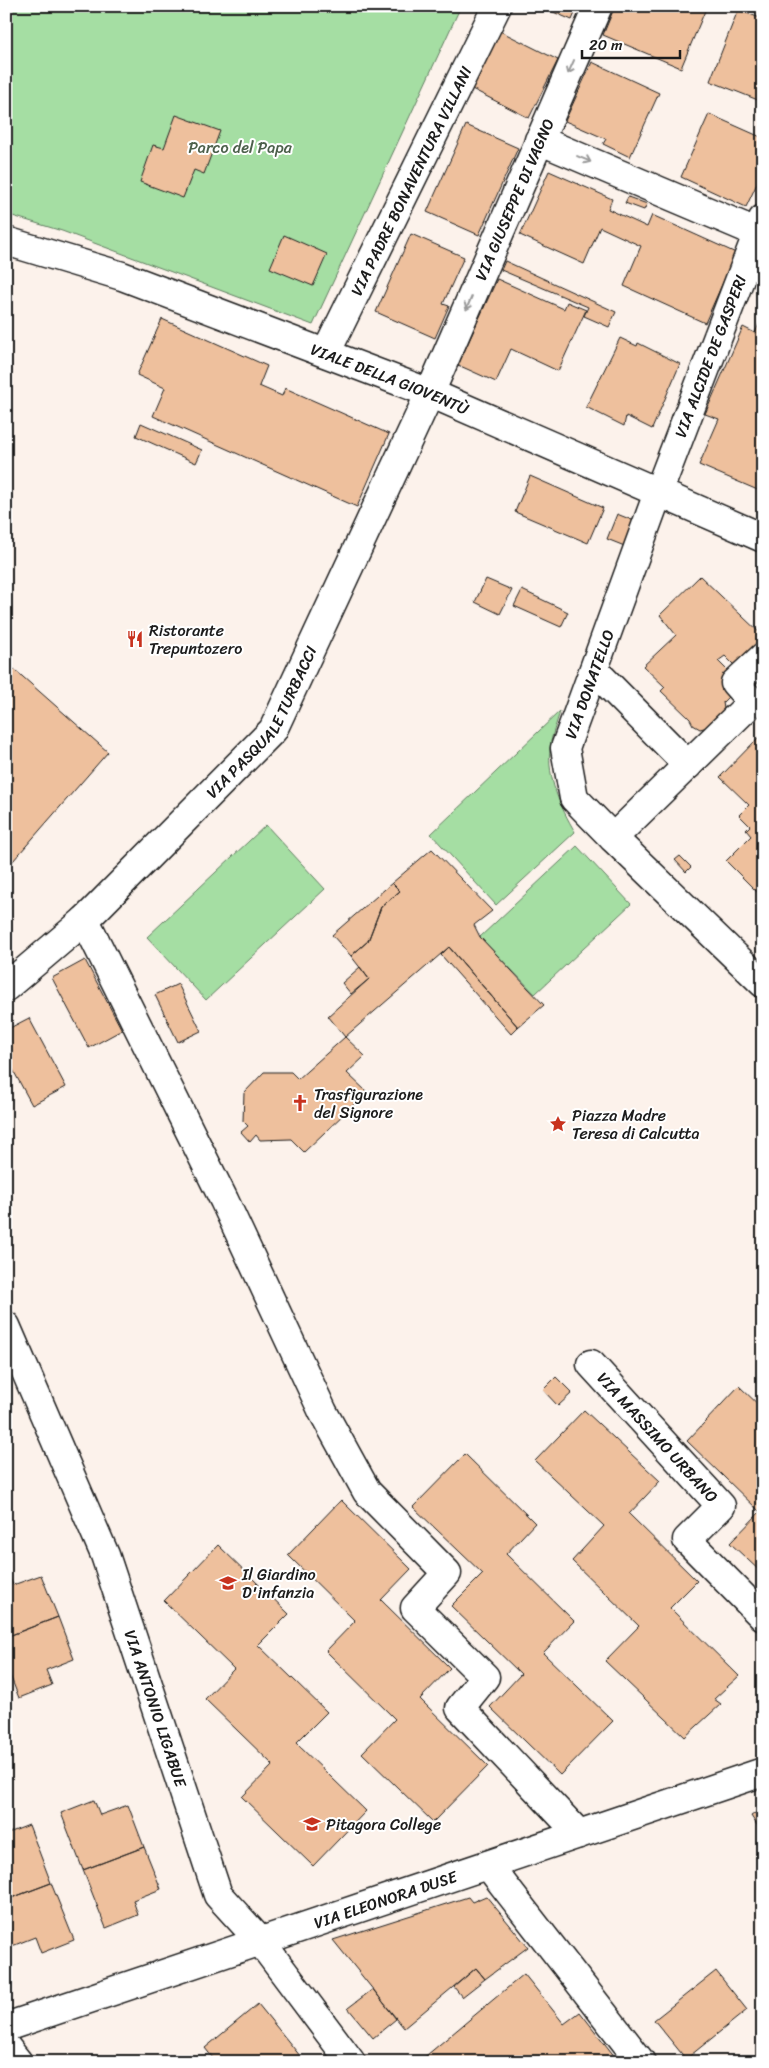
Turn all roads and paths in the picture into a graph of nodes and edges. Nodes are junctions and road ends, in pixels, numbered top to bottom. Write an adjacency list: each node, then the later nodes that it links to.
1 (497, 6): 6 (street, VIA PADRE BONAVENTURA VILLANI)
2 (598, 6): 3 (street, VIA GIUSEPPE DI VAGNO, one-way to 3)
3 (539, 140): 4 (street, one-way to 4); 7 (street, VIA GIUSEPPE DI VAGNO, one-way to 7)
4 (761, 229): 8 (street, VIA ALCIDE DE GASPERI)
5 (6, 241): 6 (street, VIALE DELLA GIOVENTÙ)
6 (326, 354): 7 (street, VIALE DELLA GIOVENTÙ)
7 (430, 393): 8 (street, VIALE DELLA GIOVENTÙ); 14 (street, VIA PASQUALE TURBACCI)
8 (658, 493): 9 (street, VIALE DELLA GIOVENTÙ); 11 (street, VIA DONATELLO)
9 (763, 538)
10 (763, 657): 12 (street)
11 (594, 670): 12 (street); 13 (street, VIA DONATELLO)
12 (688, 765): 13 (street)
13 (613, 838): 15 (street, VIA DONATELLO)
14 (85, 920): 16 (street, VIA PASQUALE TURBACCI); 21 (street)
15 (763, 983)
16 (6, 987)
17 (6, 1326): 23 (street, VIA ANTONIO LIGABUE)
18 (591, 1364): 19 (street, VIA MASSIMO URBANO)
19 (763, 1617)
20 (763, 1772): 21 (street, VIA ELEONORA DUSE)
21 (578, 1834): 22 (street, VIA ELEONORA DUSE)
22 (488, 1865): 23 (street, VIA ELEONORA DUSE); 28 (street)
23 (261, 1942): 24 (street, VIA ELEONORA DUSE); 27 (street, VIA ANTONIO LIGABUE)
24 (6, 2027)
25 (6, 2047): 26 (street)
26 (18, 2062)
27 (351, 2062)
28 (641, 2062)

